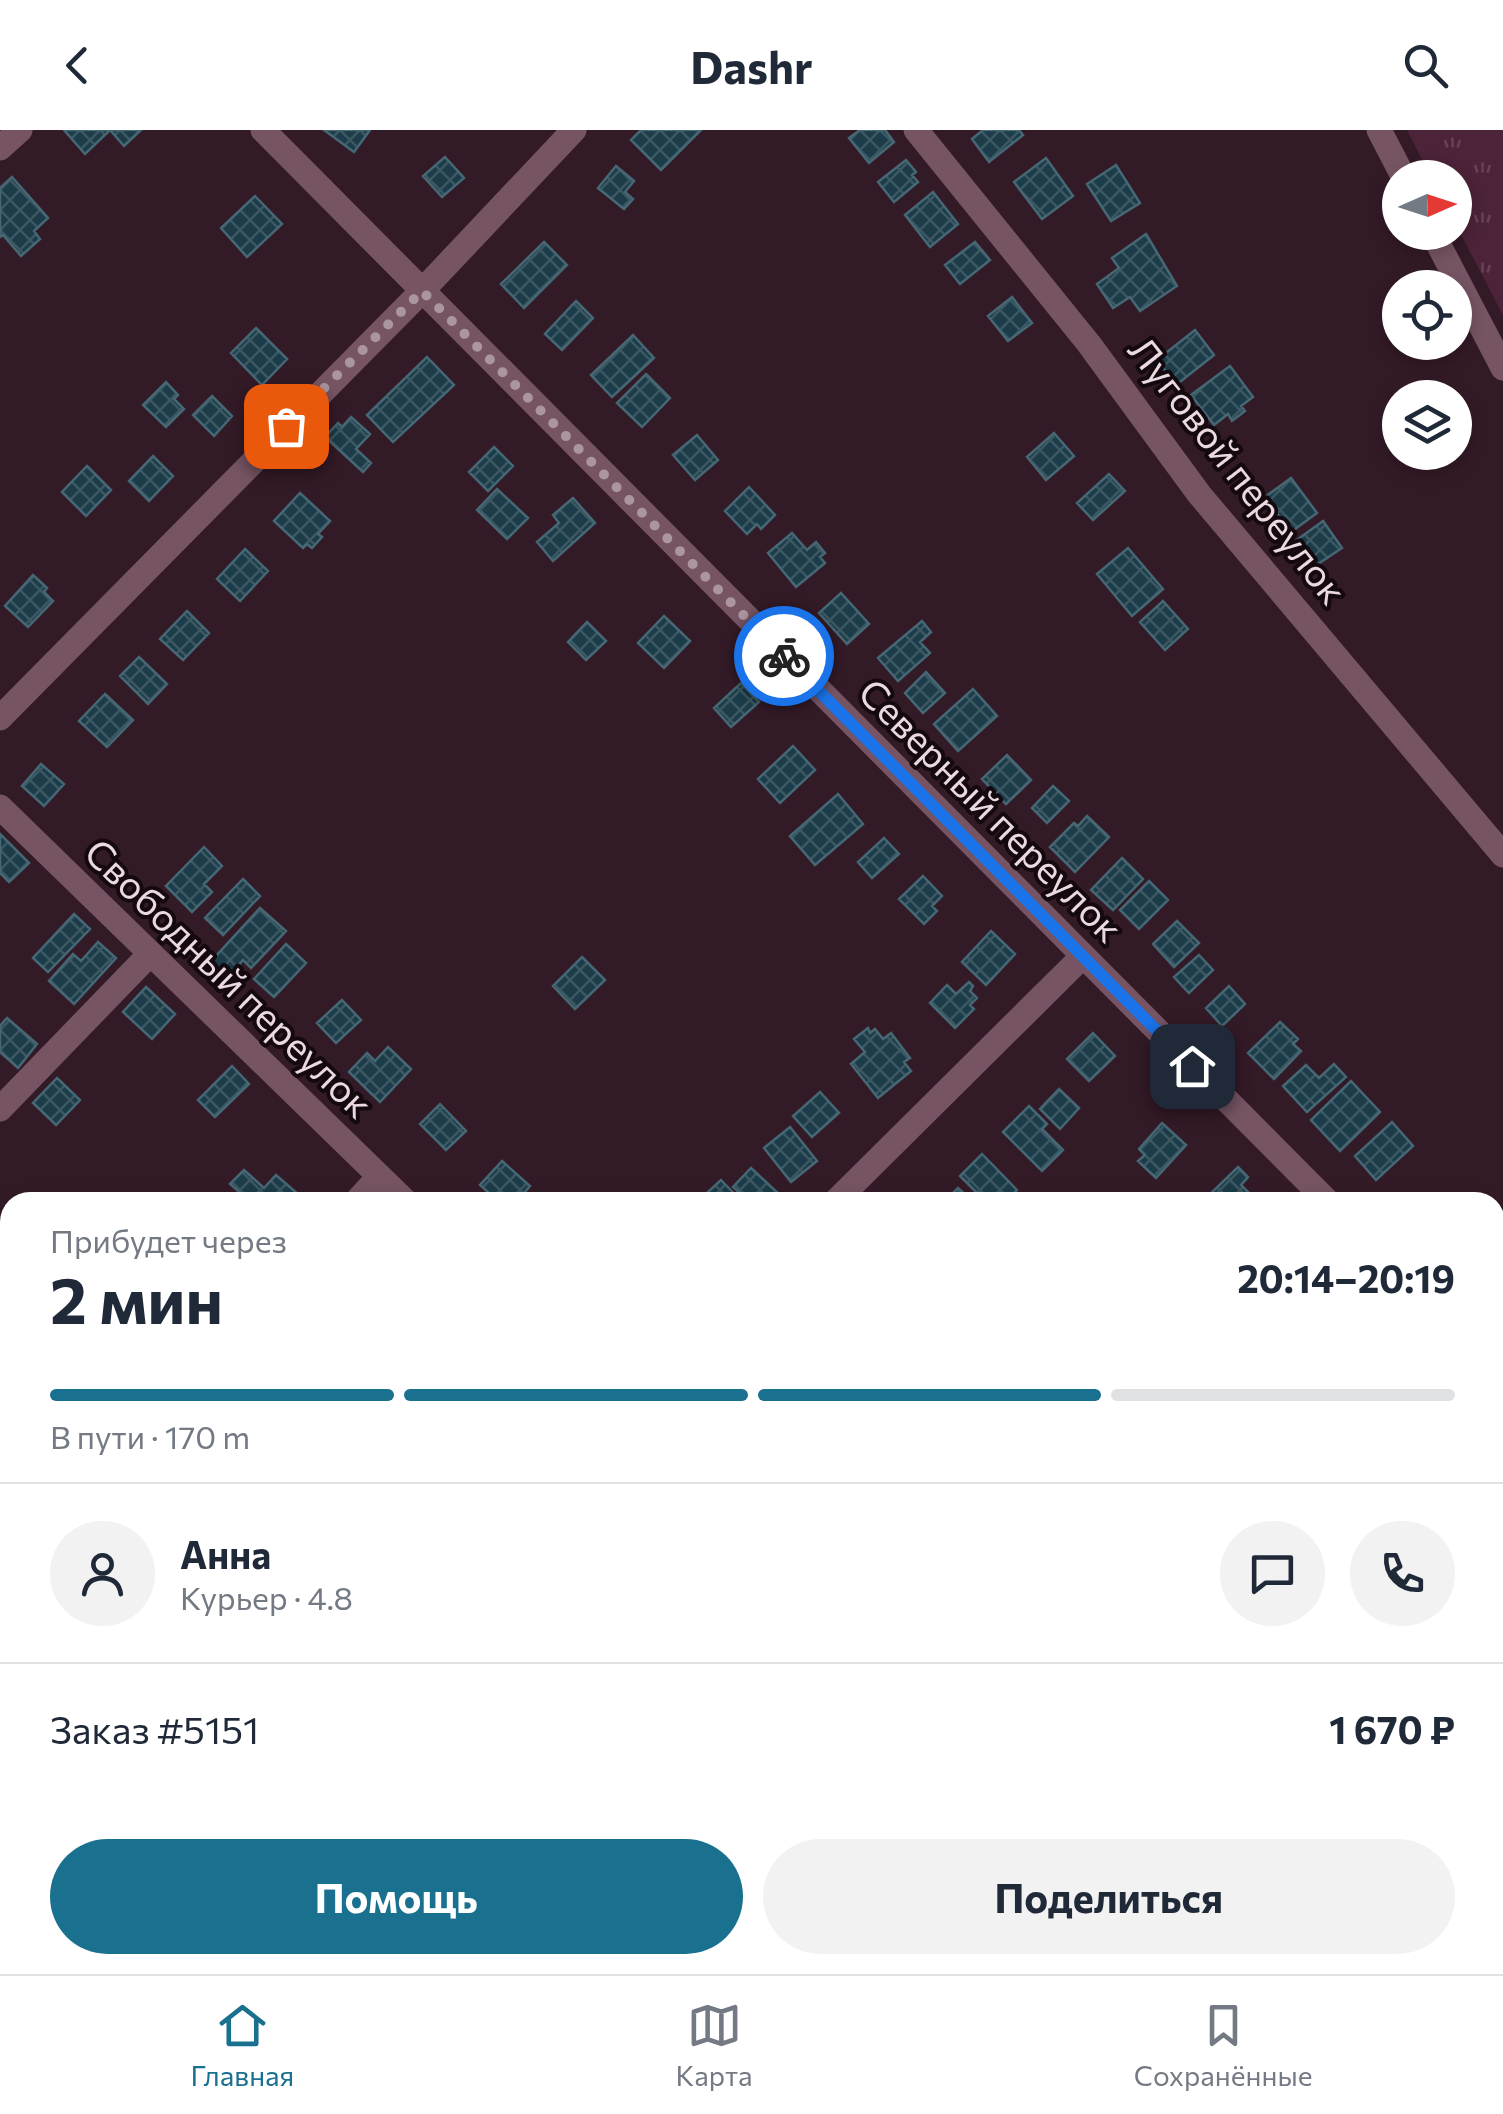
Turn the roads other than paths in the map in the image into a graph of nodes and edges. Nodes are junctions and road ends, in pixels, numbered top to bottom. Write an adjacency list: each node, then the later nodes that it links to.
1 (20, 130): 6 (street)
2 (263, 130): 9 (street, Северный переулок)
3 (574, 130): 9 (street)
4 (916, 130): 13 (street, Луговой переулок)
5 (1379, 130): 7 (street)
6 (0, 148)
7 (1395, 160)
8 (1441, 250): 10 (street)
9 (422, 291): 11 (street); 15 (street, Северный переулок)
10 (1503, 368)
11 (0, 718)
12 (0, 806): 14 (street, Свободный переулок)
13 (1503, 855)
14 (149, 954): 16 (street); 17 (street, Свободный переулок)
15 (1082, 957): 20 (street); 21 (street, Северный переулок)
16 (0, 1109)
17 (378, 1178): 18 (street); 19 (street, Свободный переулок)
18 (365, 1192)
19 (394, 1192)
20 (845, 1192)
21 (1318, 1192)

